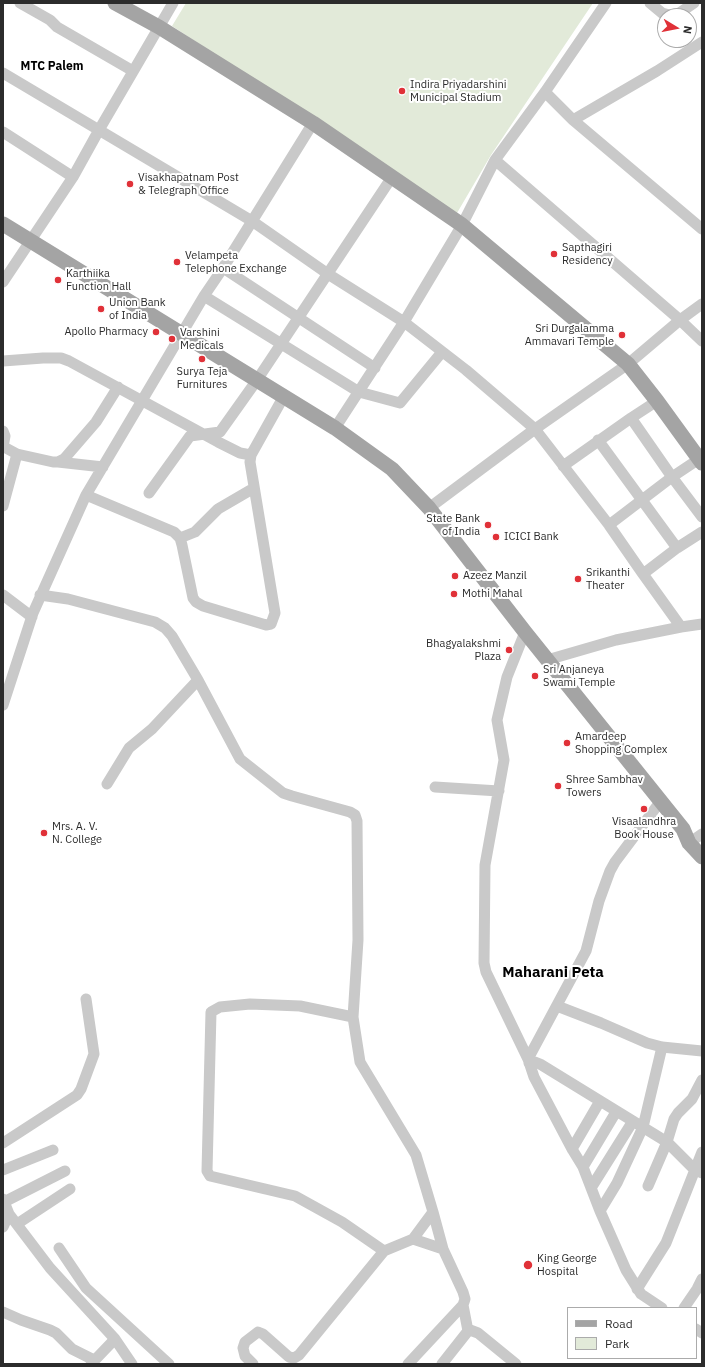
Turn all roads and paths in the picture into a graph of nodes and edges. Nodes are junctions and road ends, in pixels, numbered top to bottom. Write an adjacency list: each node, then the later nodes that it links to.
1 (20, 3): 7 (street)
2 (115, 3): 5 (main road)
3 (173, 3): 5 (street)
4 (606, 3): 9 (street)
5 (159, 27): 7 (street); 11 (main road)
6 (701, 43): 10 (street)
7 (133, 70): 12 (street)
8 (3, 73): 12 (street)
9 (545, 92): 10 (street); 14 (street)
10 (573, 120): 20 (street)
11 (313, 124): 16 (main road); 17 (street)
12 (99, 130): 15 (street); 17 (street)
13 (3, 132): 15 (street)
14 (495, 160): 19 (street); 28 (street)
15 (73, 177): 21 (street)
16 (392, 177): 19 (main road); 23 (street)
17 (252, 221): 22 (street); 23 (street)
18 (3, 224): 21 (main road)
19 (462, 224): 29 (street); 35 (main road)
20 (702, 229)
21 (31, 241): 24 (street); 30 (main road)
22 (223, 268): 25 (street); 27 (street)
23 (328, 274): 27 (street); 29 (street)
24 (3, 282)
25 (204, 296): 30 (street); 32 (street)
26 (702, 304): 28 (street)
27 (298, 318): 32 (street); 36 (street)
28 (680, 320): 31 (street); 35 (street)
29 (404, 322): 33 (street); 36 (street)
30 (182, 334): 37 (main road); 41 (street)
31 (702, 341)
32 (280, 344): 37 (street); 39 (street)
33 (442, 352): 39 (street); 45 (street)
34 (3, 361): 38 (street)
35 (628, 364): 42 (main road); 45 (street)
36 (374, 368): 39 (street)
37 (257, 380): 40 (main road); 47 (street)
38 (118, 387): 41 (street); 53 (street)
39 (359, 392): 44 (street)
40 (284, 396): 44 (main road); 51 (street)
41 (143, 400): 47 (street); 55 (street)
42 (657, 401): 43 (street); 52 (main road)
43 (631, 418): 48 (street); 56 (street)
44 (335, 428): 62 (main road)
45 (535, 429): 54 (street); 62 (street)
46 (3, 431): 49 (street)
47 (205, 434): 51 (street); 59 (street)
48 (598, 440): 54 (street); 60 (street)
49 (4, 447): 50 (street)
50 (16, 454): 53 (street); 61 (street)
51 (251, 455): 57 (street)
52 (700, 461): 56 (street)
53 (58, 462): 55 (street)
54 (563, 466): 64 (street)
55 (102, 467): 58 (street)
56 (672, 477): 60 (street); 63 (street)
57 (254, 488): 66 (street); 66 (street)
58 (86, 494): 66 (street); 70 (street)
59 (149, 494)
60 (642, 501): 64 (street); 67 (street)
61 (3, 506)
62 (429, 508): 74 (main road)
63 (702, 517)
64 (609, 525): 68 (street)
65 (702, 532): 67 (street)
66 (180, 538)
67 (677, 548): 68 (street)
68 (643, 574): 73 (street)
69 (3, 595): 71 (street)
70 (40, 595): 71 (street); 76 (street)
71 (32, 617): 77 (street)
72 (702, 624): 73 (street)
73 (681, 627): 75 (street)
74 (525, 632): 75 (main road); 80 (street)
75 (547, 660): 81 (main road)
76 (198, 680): 78 (street); 86 (street)
77 (3, 705)
78 (107, 784)
79 (435, 787): 80 (street)
80 (499, 790): 89 (street)
81 (660, 802): 82 (main road); 85 (street)
82 (698, 839): 83 (main road)
83 (702, 857)
84 (86, 999): 96 (street)
85 (557, 1006): 87 (street); 89 (street)
86 (353, 1017): 109 (street); 115 (street)
87 (662, 1047): 88 (street); 94 (street)
88 (702, 1051)
89 (529, 1061): 91 (street); 97 (street)
90 (702, 1080): 95 (street)
91 (600, 1101): 92 (street); 97 (street)
92 (616, 1112): 93 (street); 100 (street)
93 (634, 1122): 94 (street); 105 (street)
94 (643, 1127): 95 (street); 108 (street)
95 (667, 1142): 103 (street); 104 (street)
96 (3, 1143)
97 (572, 1149): 100 (street)
98 (53, 1150): 101 (street)
99 (702, 1152): 103 (street)
100 (583, 1167): 105 (street)
101 (3, 1170)
102 (65, 1171): 107 (street)
103 (698, 1172): 117 (street)
104 (648, 1186)
105 (591, 1188): 108 (street)
106 (70, 1189): 110 (street)
107 (5, 1206): 110 (street); 111 (street)
108 (600, 1211): 117 (street)
109 (433, 1212): 112 (street); 114 (street)
110 (17, 1224): 123 (street)
111 (3, 1227)
112 (413, 1238): 114 (street); 115 (street)
113 (59, 1248): 126 (street)
114 (443, 1248): 118 (street)
115 (384, 1251): 127 (street)
116 (702, 1279): 120 (street)
117 (637, 1289): 119 (street)
118 (463, 1305): 122 (street); 128 (street)
119 (660, 1307)
120 (685, 1307)
121 (3, 1312): 124 (street)
122 (468, 1331): 129 (street); 130 (street)
123 (115, 1338): 124 (street); 125 (street)
124 (92, 1362)
125 (132, 1364)
126 (169, 1364)
127 (253, 1364)
128 (408, 1364)
129 (442, 1364)
130 (516, 1364)

